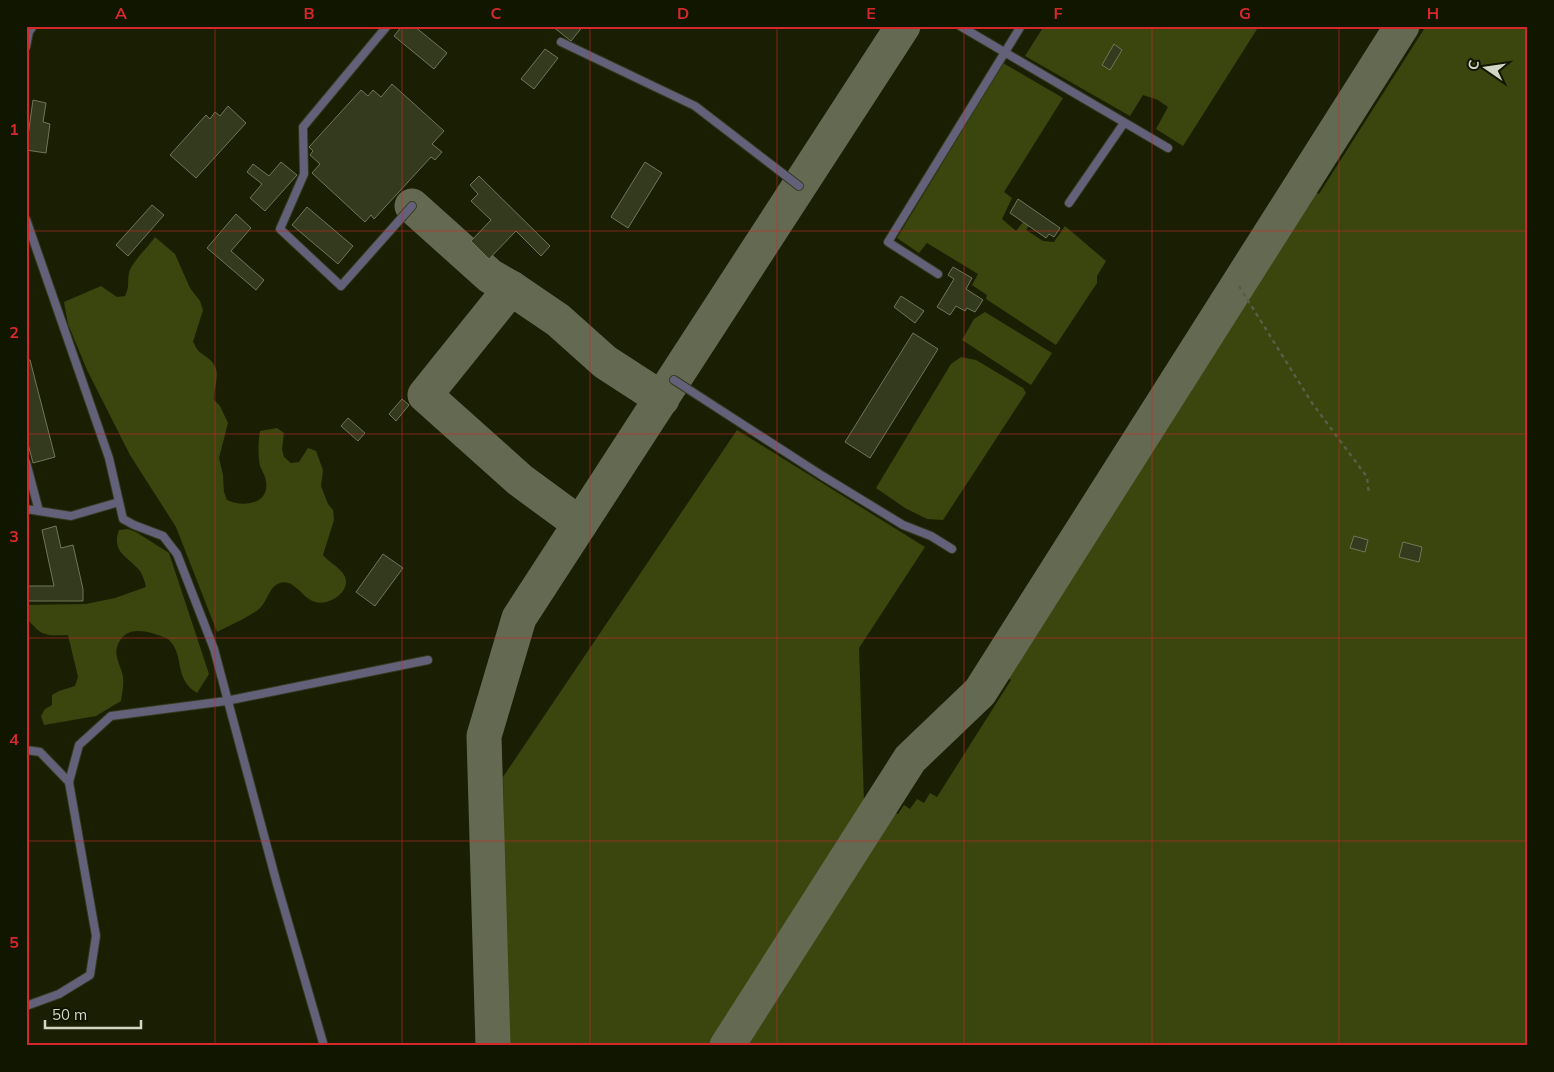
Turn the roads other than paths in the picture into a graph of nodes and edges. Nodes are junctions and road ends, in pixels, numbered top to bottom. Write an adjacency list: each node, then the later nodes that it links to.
1 (33, 26): 6 (lane)
2 (387, 26): 12 (lane)
3 (960, 26): 7 (lane)
4 (1022, 26): 7 (lane)
5 (561, 42): 10 (lane)
6 (26, 47)
7 (1004, 53): 8 (lane); 14 (lane)
8 (1124, 123): 9 (lane); 11 (lane)
9 (1168, 148)
10 (800, 186)
11 (1069, 203)
12 (412, 206)
13 (26, 219): 17 (lane)
14 (938, 274)
15 (674, 380): 20 (lane)
16 (26, 462): 19 (lane)
17 (120, 502): 19 (lane); 22 (lane)
18 (26, 509): 19 (lane)
19 (39, 511)
20 (952, 549)
21 (428, 660): 22 (lane)
22 (226, 701): 24 (lane); 26 (lane)
23 (26, 750): 24 (lane)
24 (70, 782): 25 (lane)
25 (26, 1006)
26 (324, 1046)

